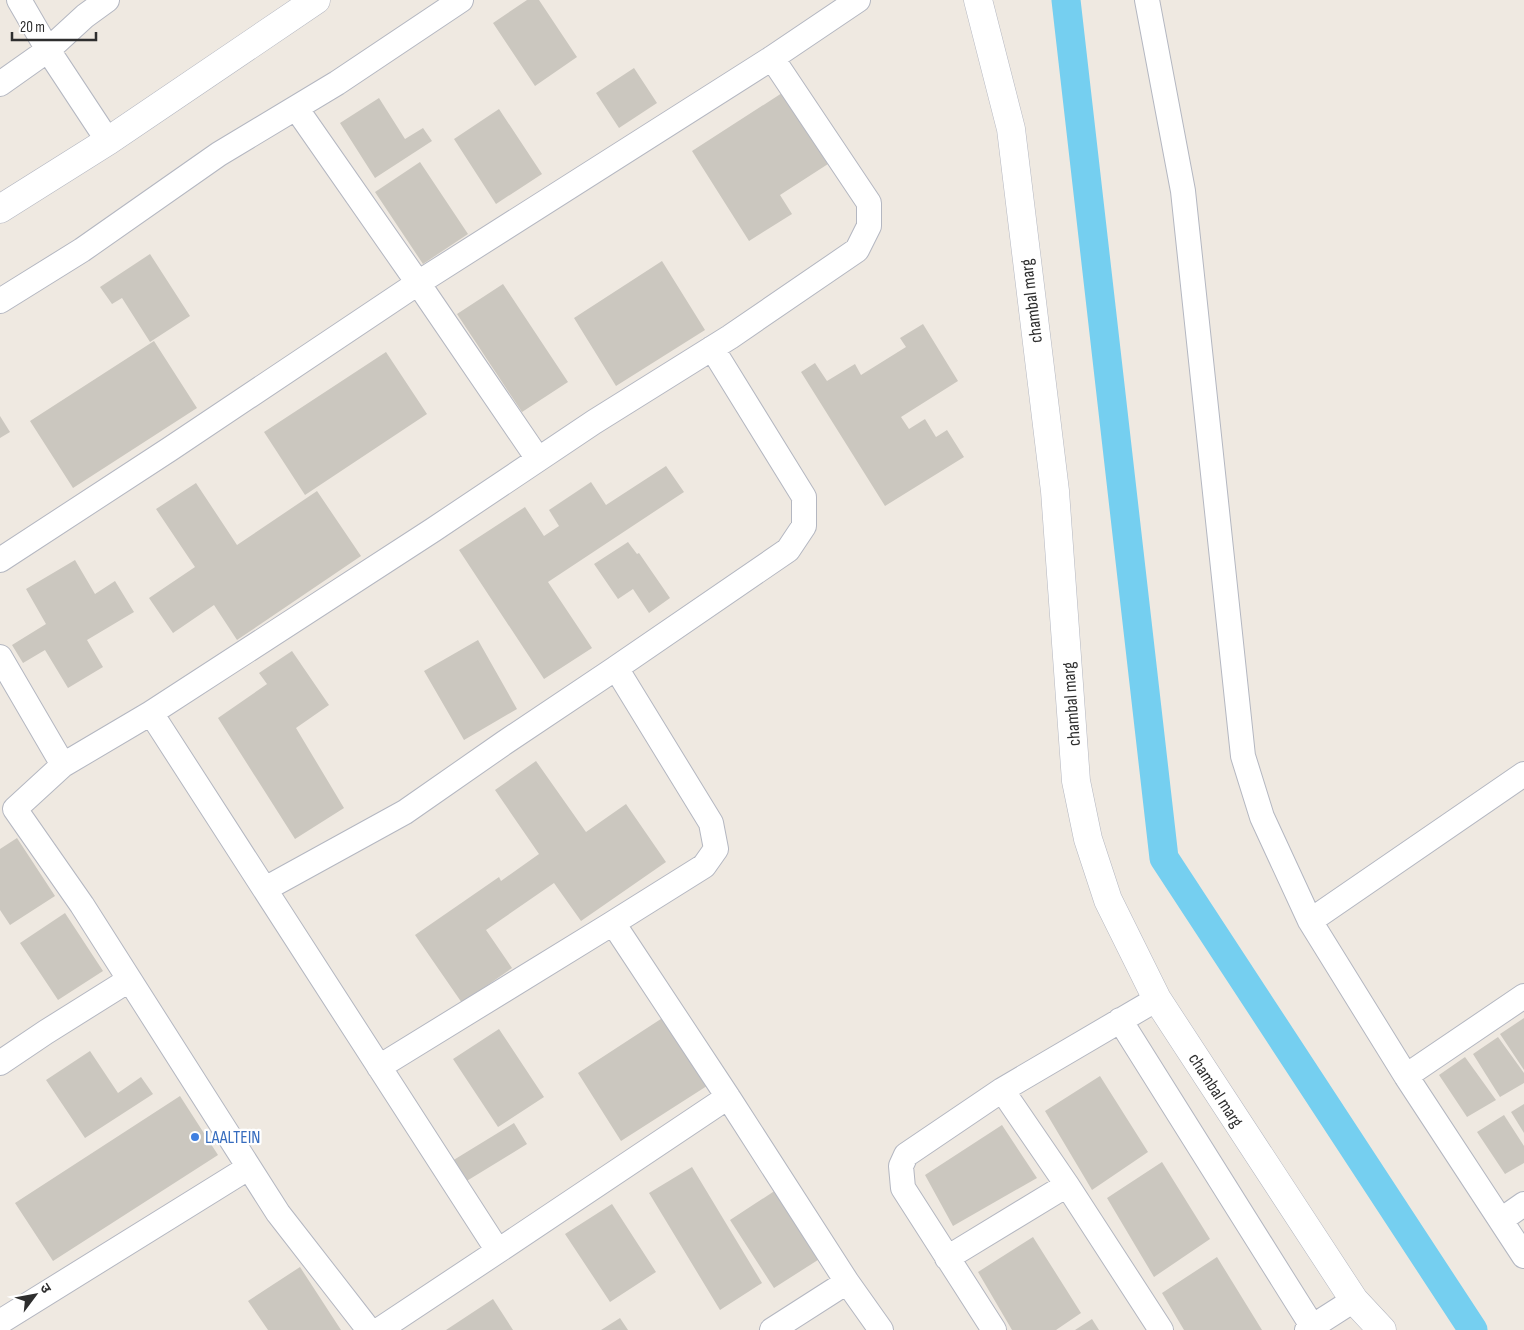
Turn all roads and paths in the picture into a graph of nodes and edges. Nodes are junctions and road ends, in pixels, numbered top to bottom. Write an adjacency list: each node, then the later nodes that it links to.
1 (19, 0): 8 (street)
2 (107, 0): 8 (street)
3 (316, 0): 12 (street)
4 (461, 0): 11 (street)
5 (858, 0): 9 (street)
6 (978, 0): 30 (street, chambal marg)
7 (1147, 0): 26 (street)
8 (48, 50): 10 (street); 12 (street)
9 (772, 58): 14 (street); 16 (street)
10 (0, 84)
11 (296, 108): 14 (street); 15 (street)
12 (108, 141): 13 (street)
13 (0, 209)
14 (418, 283): 17 (street); 18 (street)
15 (0, 301)
16 (712, 348): 17 (street); 20 (street)
17 (538, 459): 21 (street)
18 (0, 560)
19 (0, 656): 22 (street)
20 (616, 668): 25 (street); 27 (street)
21 (151, 713): 22 (street); 25 (street)
22 (63, 765): 24 (street)
23 (1524, 774): 26 (street)
24 (7, 813): 28 (street)
25 (265, 889): 33 (street)
26 (1310, 921): 34 (street)
27 (613, 923): 33 (street); 36 (street)
28 (129, 980): 32 (street); 37 (street)
29 (1524, 996): 34 (street)
30 (1156, 999): 31 (street); 45 (street, chambal marg)
31 (1120, 1020): 35 (street); 47 (street)
32 (0, 1064)
33 (379, 1067): 41 (street)
34 (1406, 1076): 40 (street)
35 (1002, 1090): 38 (street); 43 (street)
36 (728, 1097): 41 (street); 44 (street)
37 (248, 1168): 46 (street); 48 (street)
38 (1068, 1185): 43 (street); 53 (street)
39 (1524, 1204): 40 (street)
40 (1501, 1220): 42 (street)
41 (498, 1252): 49 (street)
42 (1524, 1256)
43 (947, 1258): 52 (street)
44 (847, 1282): 50 (street); 51 (street)
45 (1354, 1300): 47 (street); 54 (street, chambal marg)
46 (0, 1322)
47 (1310, 1328)
48 (369, 1330)
49 (379, 1330)
50 (772, 1330)
51 (881, 1330)
52 (994, 1330)
53 (1161, 1330)
54 (1382, 1330)

